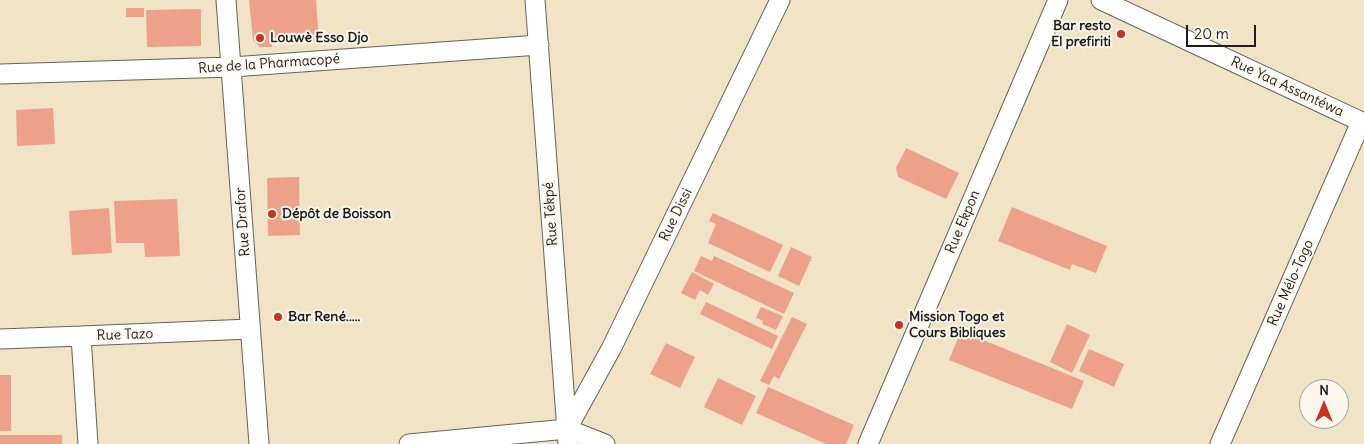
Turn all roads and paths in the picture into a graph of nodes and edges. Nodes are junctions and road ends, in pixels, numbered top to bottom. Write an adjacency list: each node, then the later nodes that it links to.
1 (226, 0): 7 (street, Rue Drafor)
2 (535, 0): 6 (street, Rue Tékpé)
3 (780, 0): 13 (street, Rue Dissi)
4 (1058, 0): 18 (street, Rue Ekpon)
5 (1101, 0): 9 (street, Rue Yaa Assantéwa)
6 (539, 45): 7 (street, Rue de la Pharmacopé); 13 (street, Rue Tékpé)
7 (232, 67): 8 (street, Rue de la Pharmacopé); 10 (street, Rue Drafor)
8 (0, 74)
9 (1363, 123): 19 (street, Rue Mélo-Togo)
10 (250, 329): 11 (street, Rue Tazo); 15 (street, Rue Drafor)
11 (81, 336): 12 (street, Rue Tazo); 14 (street)
12 (0, 338)
13 (568, 436): 16 (street); 17 (street)
14 (88, 444)
15 (259, 444)
16 (409, 444)
17 (605, 444)
18 (868, 444)
19 (1220, 444)

